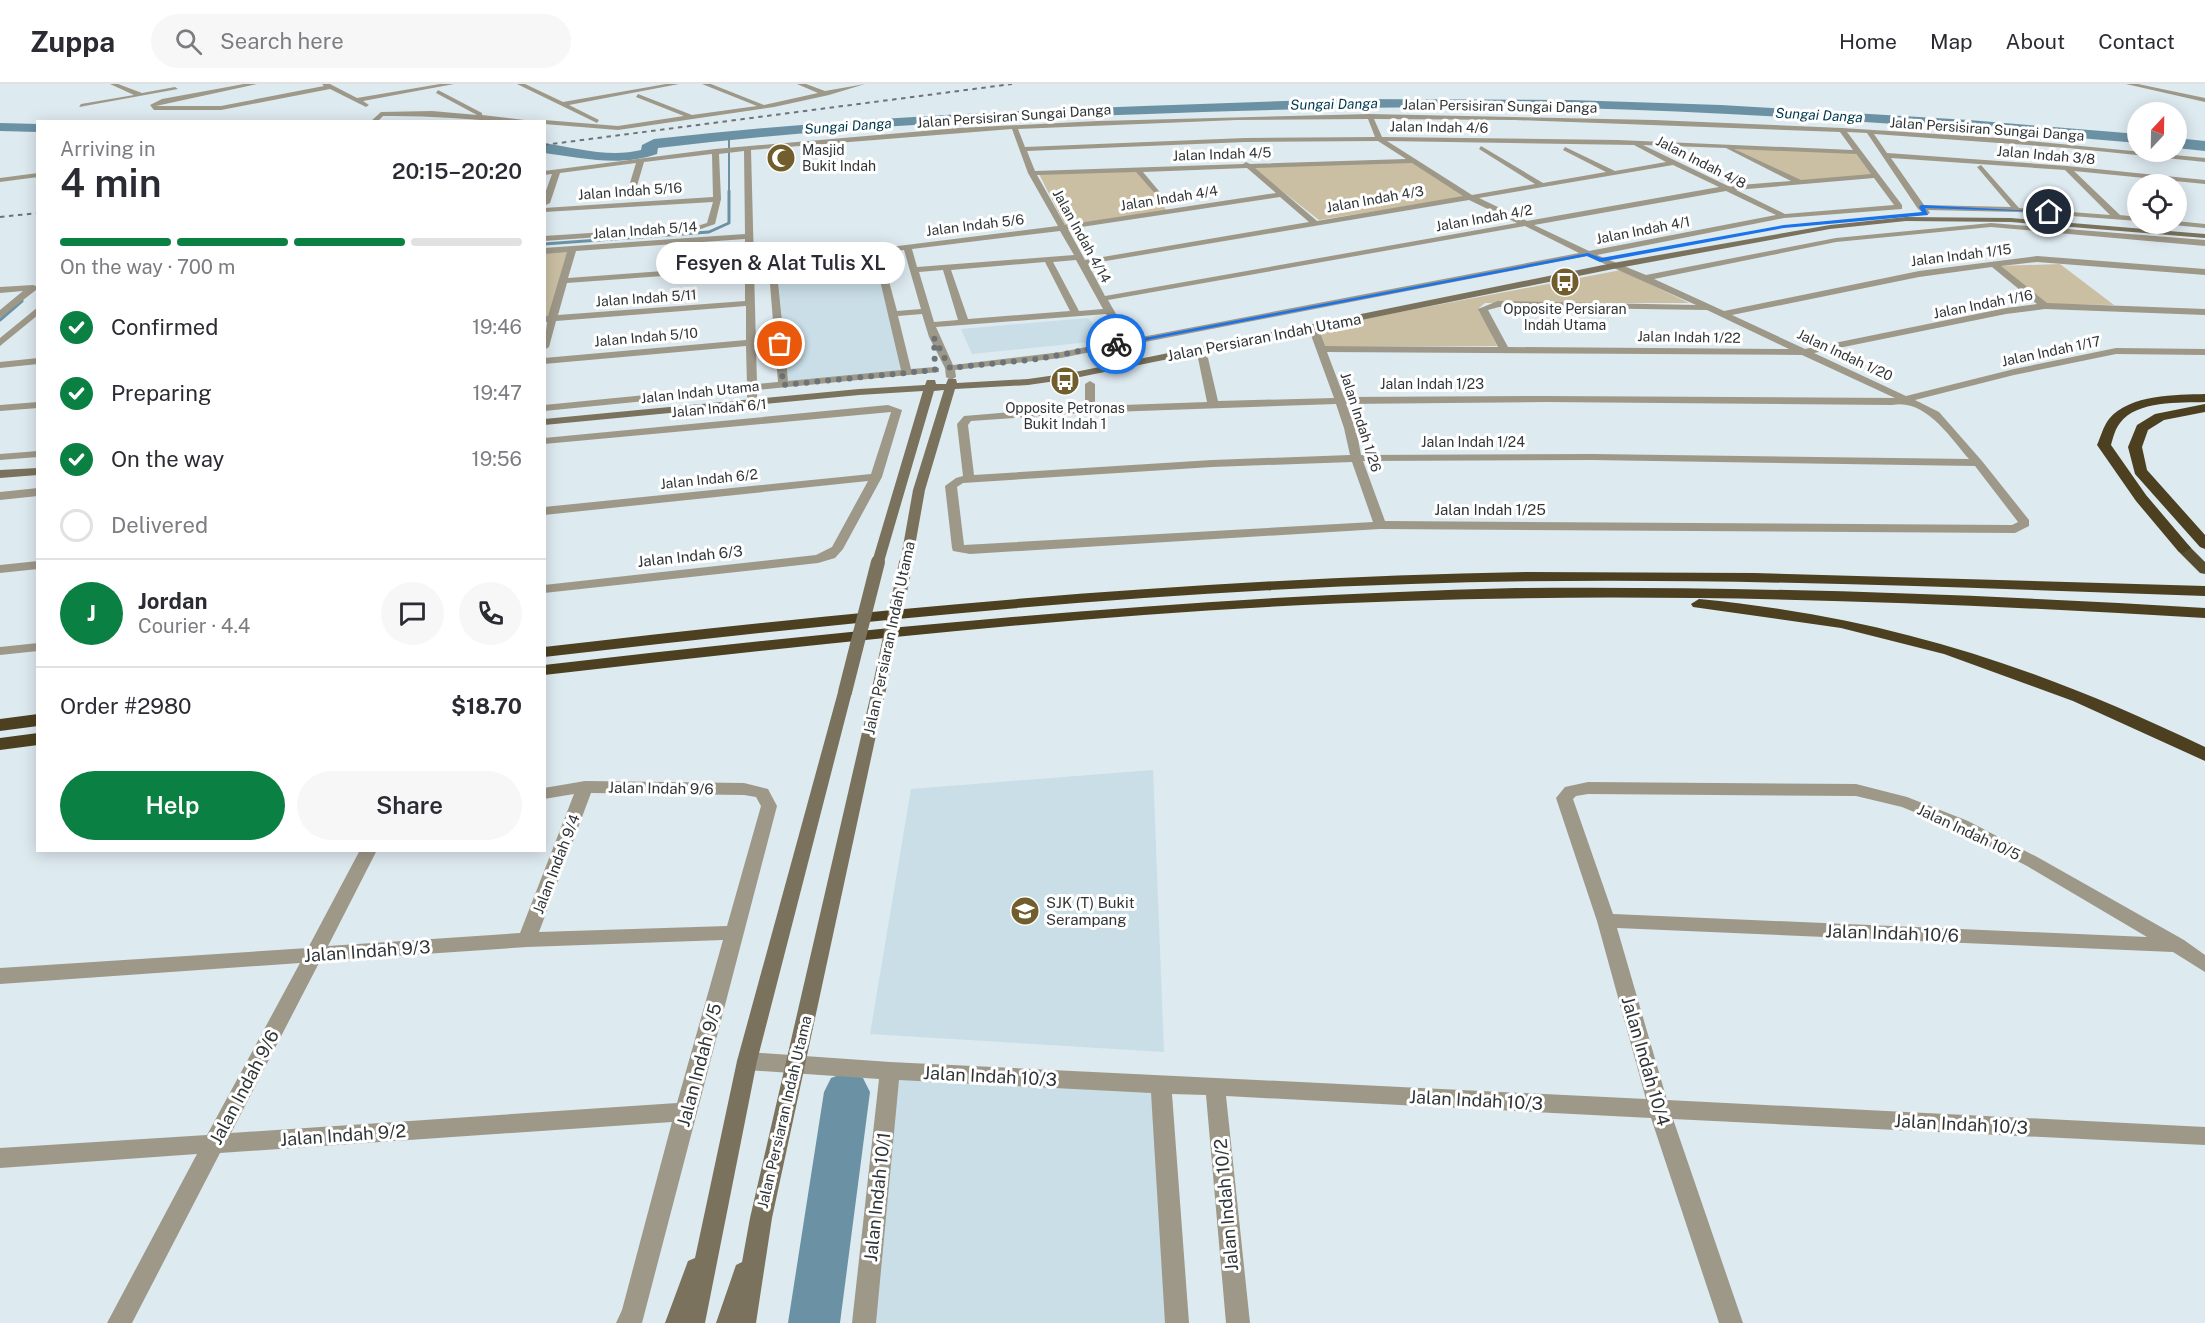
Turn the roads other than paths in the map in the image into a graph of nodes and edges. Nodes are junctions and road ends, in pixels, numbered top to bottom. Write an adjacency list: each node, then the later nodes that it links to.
1 (113, 84): 20 (street)
2 (208, 84): 16 (street)
3 (254, 84): 16 (street)
4 (422, 84): 15 (street)
5 (451, 84): 15 (street)
6 (520, 84): 23 (street)
7 (613, 84): 18 (street)
8 (676, 84): 18 (street)
9 (705, 84): 24 (street)
10 (800, 84): 19 (street)
11 (862, 84): 19 (street)
12 (2129, 84): 21 (street)
13 (327, 85): 16 (street); 22 (street)
14 (182, 88): 20 (street)
15 (430, 88): 22 (street)
16 (223, 90)
17 (438, 92): 26 (street)
18 (635, 94): 23 (street); 28 (street)
19 (827, 94): 24 (street)
20 (141, 95): 25 (street)
21 (2203, 99)
22 (357, 100): 29 (street)
23 (564, 104): 32 (street)
24 (762, 105): 28 (street)
25 (81, 106)
26 (484, 116): 29 (street); 30 (street)
27 (1370, 116): 31 (street, Jalan Persisiran Sungai Danga); 34 (street, Jalan Persisiran Sungai Danga); 37 (street)
28 (692, 117): 33 (street)
29 (378, 118)
30 (520, 120)
31 (1615, 120): 35 (street, Jalan Persisiran Sungai Danga); 38 (street, Jalan Indah 4/8)
32 (597, 121)
33 (546, 122)
34 (1014, 127): 40 (street, Jalan Persisiran Sungai Danga); 42 (street, Jalan Indah 4/14)
35 (1842, 130): 36 (street, Jalan Persisiran Sungai Danga); 45 (street, Jalan Indah 4/1)
36 (1869, 132): 46 (street); 48 (street, Jalan Persisiran Sungai Danga)
37 (1379, 139): 38 (street, Jalan Indah 4/6); 42 (street, Jalan Indah 4/6); 49 (street, Jalan Indah 1/20)
38 (1631, 142): 39 (street, Jalan Indah 4/6); 50 (street, Jalan Indah 4/8)
39 (1720, 145): 45 (street, Jalan Indah 4/6); 62 (street)
40 (747, 148): 44 (street, Jalan Persisiran Sungai Danga); 84 (street)
41 (1481, 148): 64 (street)
42 (1022, 149): 57 (street, Jalan Indah 4/14)
43 (1565, 149): 58 (street)
44 (715, 152): 47 (street, Jalan Persisiran Sungai Danga); 69 (street)
45 (1857, 152): 60 (street, Jalan Indah 4/1)
46 (1885, 155): 53 (street, Jalan Indah 3/8); 73 (street)
47 (641, 160): 55 (street, Jalan Persisiran Sungai Danga); 67 (street)
48 (2205, 160)
49 (1412, 161): 51 (street, Jalan Indah 4/5); 68 (street, Jalan Indah 1/20)
50 (1673, 163): 58 (street, Jalan Indah 4/3); 65 (street, Jalan Indah 4/8)
51 (1246, 165): 54 (street, Jalan Indah 4/5); 66 (street)
52 (1981, 167): 74 (street)
53 (2067, 168): 63 (street, Jalan Indah 3/8); 76 (street)
54 (1137, 169): 57 (street, Jalan Indah 4/5); 70 (street)
55 (557, 171): 56 (street, Jalan Persisiran Sungai Danga); 71 (street)
56 (546, 173)
57 (1032, 173): 82 (street, Jalan Indah 4/14)
58 (1614, 173): 64 (street, Jalan Indah 4/3)
59 (36, 175): 61 (street)
60 (1873, 176): 62 (street, Jalan Indah 4/2); 75 (street, Jalan Indah 4/1)
61 (0, 180)
62 (1799, 182): 65 (street, Jalan Indah 4/2)
63 (2205, 182)
64 (1540, 184): 68 (street, Jalan Indah 4/3)
65 (1723, 189): 75 (street, Jalan Indah 4/8); 79 (street, Jalan Indah 4/2)
66 (1280, 195): 78 (street); 82 (street, Jalan Indah 4/4)
67 (630, 196)
68 (1470, 197): 78 (street, Jalan Indah 4/3); 79 (street, Jalan Indah 1/20)
69 (717, 199): 72 (street, Jalan Indah 5/16); 85 (street)
70 (1165, 203)
71 (546, 204)
72 (546, 207)
73 (1924, 210): 74 (street); 83 (main road, Jalan Persiaran Indah Utama); 94 (main road, Jalan Persiaran Indah Utama)
74 (2017, 210): 76 (street)
75 (1784, 216): 90 (street, Jalan Indah 4/1)
76 (2116, 217): 77 (street)
77 (2127, 218)
78 (1316, 223): 93 (street, Jalan Indah 4/3)
79 (1526, 224): 90 (street, Jalan Indah 1/20); 106 (street, Jalan Indah 4/2)
80 (2187, 224): 81 (street)
81 (2205, 226)
82 (1062, 228): 89 (street, Jalan Indah 5/6); 93 (street, Jalan Indah 4/14)
83 (2205, 234): 96 (main road, Jalan Persiaran Indah Utama)
84 (748, 236): 87 (street, Jalan Indah 5/14); 99 (street)
85 (546, 239)
86 (2205, 243): 102 (street)
87 (572, 249): 88 (street, Jalan Indah 5/14); 103 (street)
88 (546, 251)
89 (908, 251): 91 (street); 98 (street); 99 (street, Jalan Indah 5/6)
90 (1588, 254): 94 (street, Jalan Indah 1/20); 126 (street, Jalan Indah 4/1)
91 (879, 259): 100 (street); 117 (street)
92 (1048, 260): 93 (street, Jalan Indah 4/3); 97 (street, Jalan Indah 4/3); 114 (street)
93 (1079, 260): 106 (street, Jalan Indah 4/14)
94 (1600, 260): 96 (street, Jalan Indah 1/20); 133 (main road, Jalan Persiaran Indah Utama)
95 (1993, 264): 101 (street, Jalan Indah 1/15); 108 (street); 115 (street, Jalan Indah 1/15)
96 (1613, 266): 102 (street, Jalan Indah 1/20); 124 (main road, Jalan Persiaran Indah Utama)
97 (946, 267): 98 (street, Jalan Indah 4/3); 119 (street)
98 (914, 270): 110 (street)
99 (749, 271): 100 (street); 103 (street); 107 (street)
100 (773, 272): 122 (street)
101 (2205, 272)
102 (1645, 278): 109 (street, Jalan Indah 1/20)
103 (563, 281): 118 (street)
104 (35, 287): 105 (street); 116 (street)
105 (0, 290)
106 (1101, 299): 111 (street, Jalan Indah 4/14)
107 (750, 303): 118 (street, Jalan Indah 5/11); 122 (street)
108 (2045, 306): 113 (street, Jalan Indah 1/16); 131 (street, Jalan Indah 1/16)
109 (1711, 308): 115 (street, Jalan Indah 1/20); 129 (street)
110 (926, 311): 117 (street); 123 (street)
111 (1109, 311): 114 (street); 126 (street, Jalan Indah 4/14)
112 (36, 312): 121 (street)
113 (2205, 312)
114 (1076, 313): 119 (street)
115 (1723, 314): 131 (street, Jalan Indah 1/20)
116 (0, 315)
117 (894, 315): 140 (street)
118 (548, 319)
119 (964, 322): 123 (street)
120 (36, 323): 121 (street)
121 (22, 324): 127 (street)
122 (764, 325): 128 (street); 143 (street)
123 (930, 325): 125 (street)
124 (1313, 327): 130 (street, Jalan Indah 1/26); 141 (main road, Jalan Persiaran Indah Utama)
125 (934, 338): 138 (street); 139 (street)
126 (1122, 342): 133 (street, Jalan Indah 4/14); 138 (street, Jalan Indah 4/1)
127 (0, 343)
128 (751, 343): 136 (street, Jalan Indah 5/10); 145 (street)
129 (1503, 348): 130 (street, Jalan Indah 1/22); 131 (street, Jalan Indah 1/22)
130 (1321, 349): 147 (street, Jalan Indah 1/26)
131 (1805, 352): 148 (street, Jalan Indah 1/20)
132 (2205, 352): 148 (street, Jalan Indah 1/17)
133 (1133, 353): 141 (main road, Jalan Persiaran Indah Utama)
134 (1203, 358): 151 (street)
135 (36, 361): 137 (street)
136 (546, 361)
137 (0, 365)
138 (950, 368): 141 (street)
139 (935, 370): 140 (street); 144 (street)
140 (907, 372): 143 (street)
141 (951, 384): 144 (main road, Jalan Indah Utama); 204 (main road, Jalan Persiaran Indah Utama, bridge)
142 (1090, 384): 155 (street)
143 (783, 385): 145 (street)
144 (930, 386): 149 (main road, Jalan Indah Utama); 203 (main road, Jalan Persiaran Indah Utama, bridge)
145 (752, 388): 149 (street); 153 (street)
146 (2205, 398): 174 (highway)
147 (1340, 399): 148 (street, Jalan Indah 1/23); 151 (street, Jalan Indah 1/23); 160 (street, Jalan Indah 1/26)
148 (1905, 399): 161 (street, Jalan Indah 1/20)
149 (752, 402): 156 (main road, Jalan Indah Utama)
150 (36, 405): 152 (street)
151 (1213, 405): 155 (street, Jalan Indah 1/23)
152 (0, 408)
153 (546, 408)
154 (2205, 408): 173 (highway)
155 (1090, 410): 165 (street, Jalan Indah 1/23)
156 (546, 422)
157 (546, 441): 164 (street, Jalan Indah 6/1)
158 (36, 454): 159 (street)
159 (0, 457)
160 (1356, 458): 161 (street, Jalan Indah 1/24); 165 (street, Jalan Indah 1/24); 172 (street, Jalan Indah 1/26)
161 (1978, 463): 171 (street, Jalan Indah 1/20)
162 (36, 471): 163 (main road)
163 (0, 474)
164 (876, 477): 170 (street, Jalan Indah 6/2); 178 (street, Jalan Indah 6/3)
165 (969, 479): 172 (street, Jalan Indah 1/25)
166 (36, 492): 167 (street)
167 (13, 494): 168 (street); 169 (street)
168 (0, 496)
169 (0, 510)
170 (546, 511)
171 (2025, 524): 172 (street, Jalan Indah 1/25)
172 (1380, 525)
173 (2205, 544)
174 (2183, 548): 177 (highway)
175 (36, 565): 176 (street)
176 (0, 569)
177 (2205, 570)
178 (546, 588)
179 (2205, 592): 184 (highway)
180 (1600, 593): 181 (highway); 185 (highway); 190 (highway)
181 (2205, 613)
182 (36, 647): 183 (street)
183 (0, 651)
184 (546, 652)
185 (546, 670)
186 (36, 720): 187 (highway)
187 (0, 725)
188 (36, 739): 189 (highway)
189 (0, 744)
190 (2205, 755)
191 (585, 787): 192 (street, Jalan Indah 9/6); 194 (street, Jalan Indah 9/6); 198 (street, Jalan Indah 9/4)
192 (546, 794)
193 (1564, 798): 196 (street, Jalan Indah 10/4); 199 (street, Jalan Indah 10/5)
194 (769, 806): 197 (street, Jalan Indah 9/5)
195 (368, 852): 200 (street, Jalan Indah 9/6)
196 (1606, 921): 199 (street, Jalan Indah 10/6); 208 (street, Jalan Indah 10/4)
197 (734, 933): 198 (street, Jalan Indah 9/3); 209 (street, Jalan Indah 9/5)
198 (527, 940): 200 (street, Jalan Indah 9/3)
199 (2177, 945): 201 (street, Jalan Indah 10/5)
200 (313, 955): 202 (street, Jalan Indah 9/3); 211 (street, Jalan Indah 9/6)
201 (2205, 965)
202 (0, 976)
203 (747, 1061): 204 (street, Jalan Indah 10/3); 214 (main road, Jalan Persiaran Indah Utama)
204 (795, 1065): 205 (street, Jalan Indah 10/3); 213 (main road, Jalan Persiaran Indah Utama)
205 (890, 1071): 206 (street, Jalan Indah 10/3); 221 (street, Jalan Indah 10/1)
206 (1161, 1084): 207 (street, Jalan Indah 10/3); 222 (street)
207 (1215, 1086): 208 (street, Jalan Indah 10/3); 223 (street, Jalan Indah 10/2)
208 (1659, 1109): 210 (street, Jalan Indah 10/3); 224 (street, Jalan Indah 10/4)
209 (686, 1112): 211 (street, Jalan Indah 9/2); 216 (street, Jalan Indah 9/5)
210 (2205, 1136)
211 (214, 1143): 212 (street, Jalan Indah 9/2); 215 (street, Jalan Indah 9/6)
212 (0, 1158)
213 (761, 1218): 219 (main road); 220 (main road, Jalan Persiaran Indah Utama)
214 (714, 1219): 217 (main road); 218 (main road, Jalan Persiaran Indah Utama)
215 (119, 1323)
216 (628, 1323)
217 (677, 1323)
218 (693, 1323)
219 (728, 1323)
220 (744, 1323)
221 (864, 1323)
222 (1177, 1323)
223 (1238, 1323)
224 (1731, 1323)

